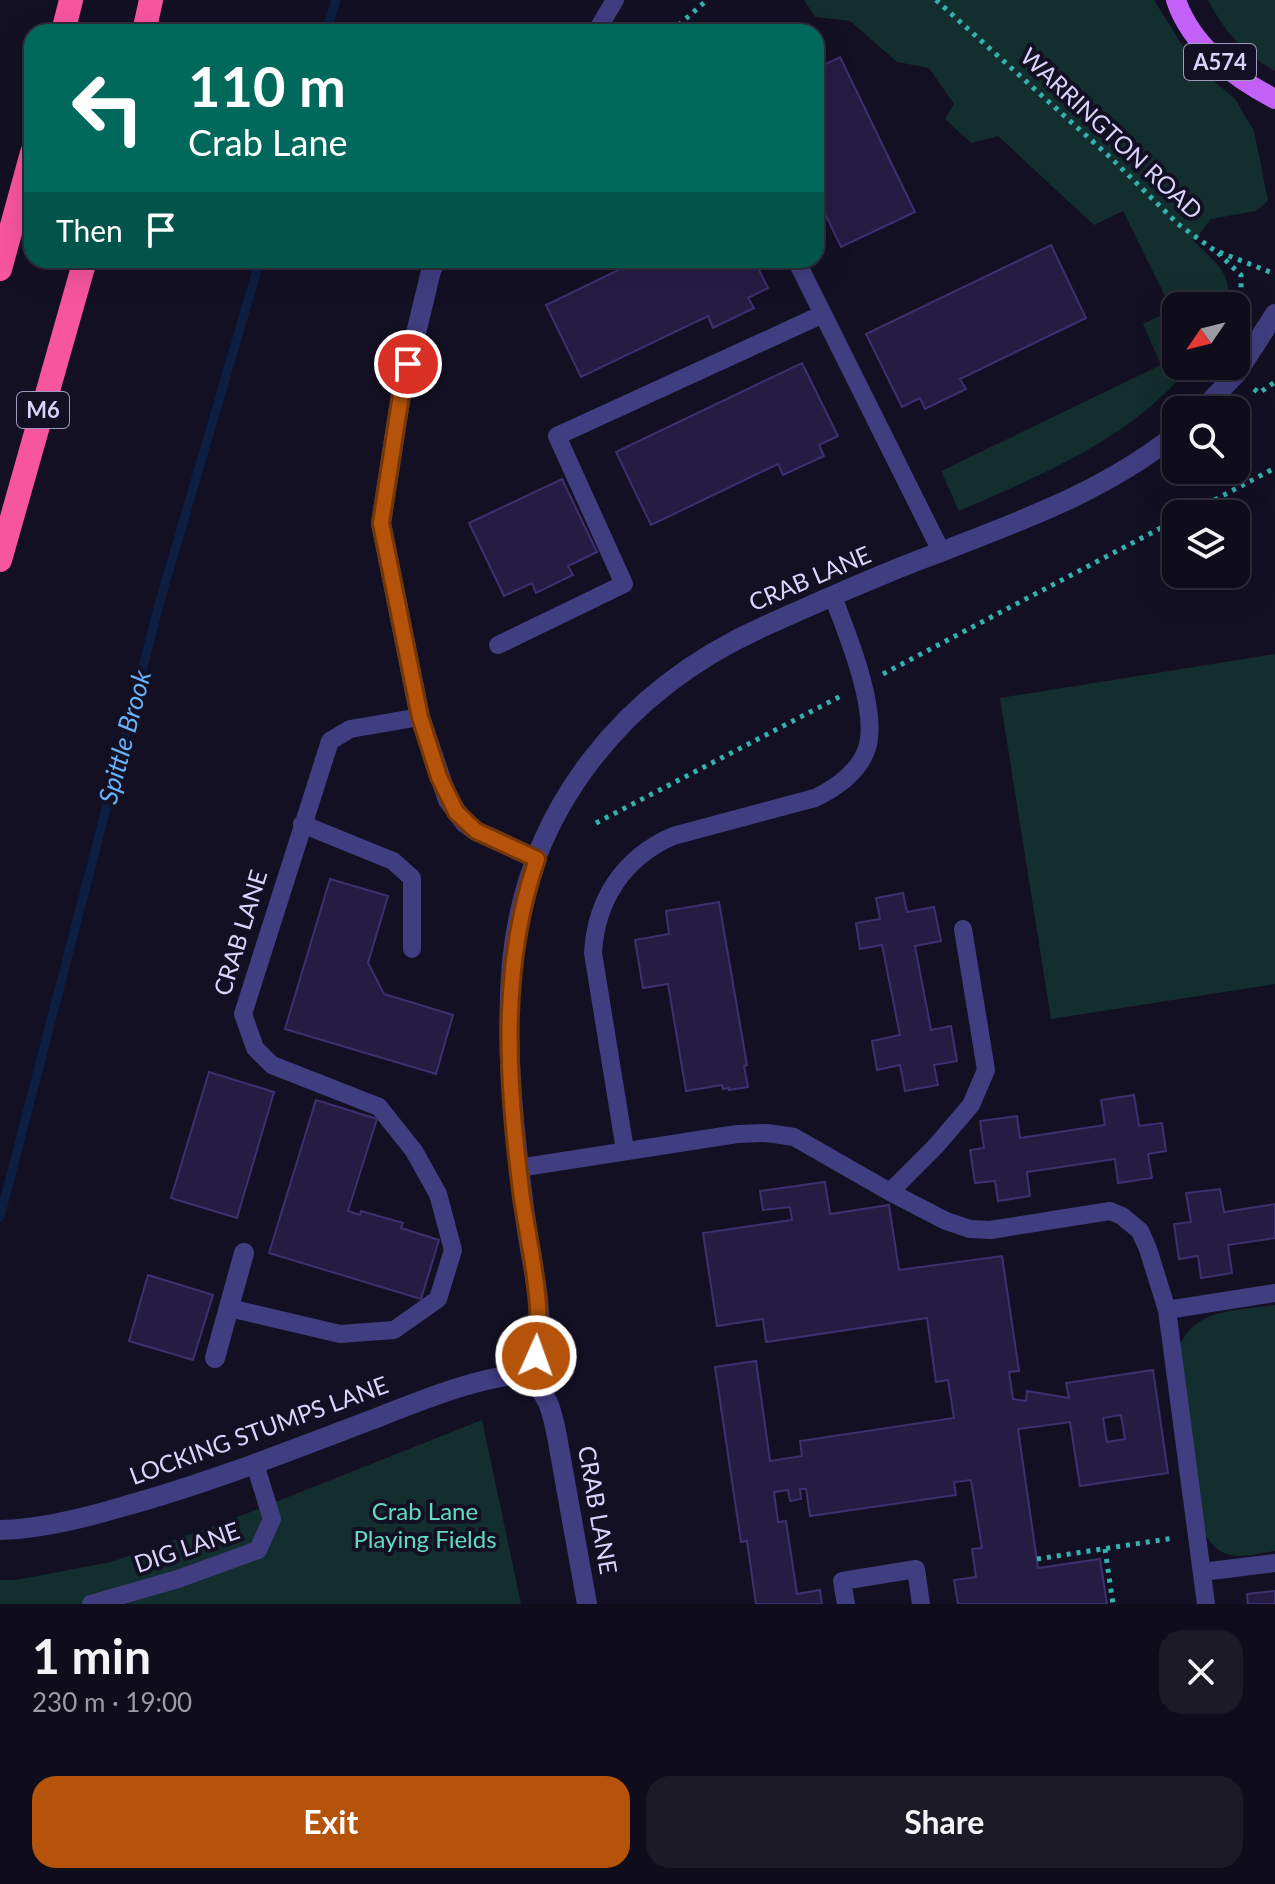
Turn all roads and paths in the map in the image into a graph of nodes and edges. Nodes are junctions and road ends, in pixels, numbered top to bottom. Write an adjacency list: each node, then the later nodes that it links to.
1 (71, 0): 7 (highway)
2 (151, 0): 8 (highway)
3 (615, 0): 9 (lane)
4 (707, 0): 10 (path)
5 (936, 0): 13 (path, WARRINGTON ROAD)
6 (1176, 3): 11 (main road, A574)
7 (65, 24)
8 (146, 24)
9 (601, 24)
10 (680, 24)
11 (1275, 99)
12 (24, 182): 17 (highway)
13 (1214, 250): 18 (path, WARRINGTON ROAD); 19 (path)
14 (83, 268): 30 (highway, M6)
15 (432, 268): 35 (street)
16 (800, 268): 21 (lane)
17 (0, 269)
18 (1275, 274)
19 (1241, 292)
20 (1275, 314): 24 (street)
21 (821, 315): 29 (lane); 32 (lane)
22 (1275, 382): 23 (path)
23 (1259, 393)
24 (1215, 396)
25 (1162, 445): 29 (street, CRAB LANE)
26 (1275, 468): 27 (path)
27 (1214, 500)
28 (1162, 527): 33 (path)
29 (941, 551): 31 (street, CRAB LANE)
30 (0, 560)
31 (833, 597): 38 (street, CRAB LANE); 41 (lane)
32 (498, 645)
33 (880, 676)
34 (849, 692): 36 (path)
35 (420, 717): 37 (lane, CRAB LANE); 38 (street)
36 (596, 823)
37 (302, 824): 40 (lane); 46 (lane, CRAB LANE)
38 (537, 859): 42 (street, CRAB LANE)
39 (963, 929): 43 (lane)
40 (412, 949)
41 (625, 1150): 42 (lane); 43 (lane)
42 (518, 1168): 49 (street, CRAB LANE)
43 (890, 1192): 47 (lane)
44 (244, 1253): 46 (street)
45 (1275, 1293): 47 (lane)
46 (229, 1308): 48 (street)
47 (1167, 1310): 52 (lane)
48 (215, 1358)
49 (533, 1373): 50 (street, LOCKING STUMPS LANE); 58 (street, CRAB LANE)
50 (255, 1464): 51 (street, LOCKING STUMPS LANE); 57 (lane, DIG LANE)
51 (0, 1530)
52 (1197, 1535): 53 (path); 56 (lane)
53 (1105, 1549): 54 (path); 61 (path)
54 (1037, 1559)
55 (1275, 1563): 56 (lane)
56 (1202, 1572): 62 (lane)
57 (91, 1604)
58 (587, 1604)
59 (846, 1604): 60 (lane)
60 (921, 1604)
61 (1113, 1604)
62 (1206, 1604)

